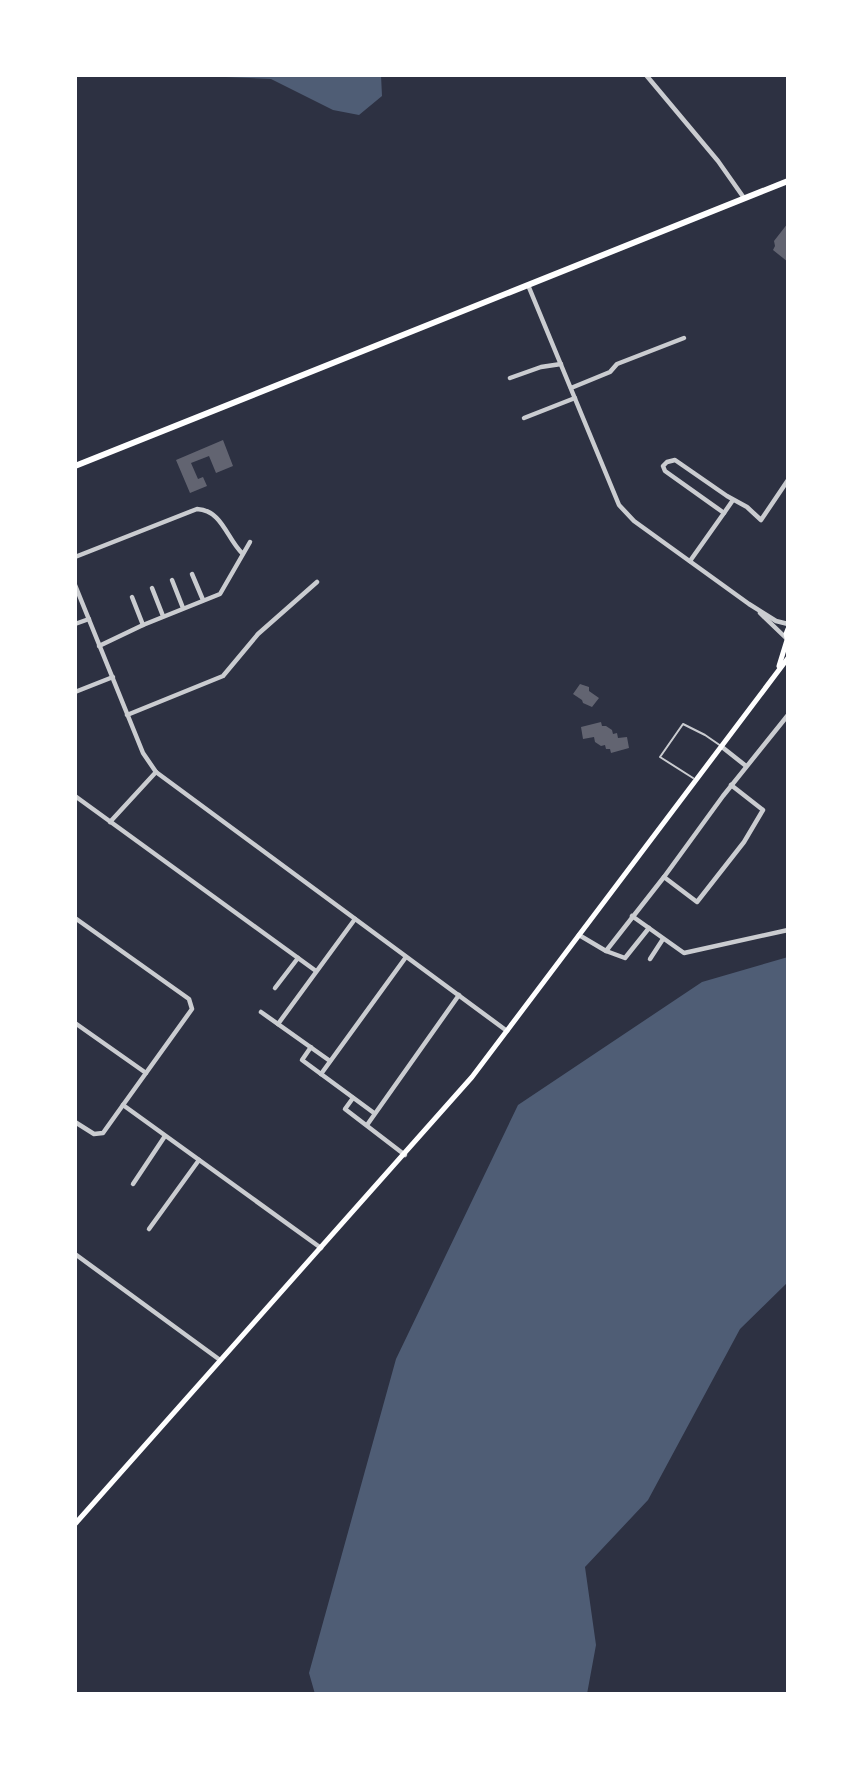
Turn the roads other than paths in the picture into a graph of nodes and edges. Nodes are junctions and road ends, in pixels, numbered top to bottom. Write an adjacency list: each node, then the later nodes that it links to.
1 (646, 75): 3 (street)
2 (788, 181): 3 (main road)
3 (744, 198): 4 (main road)
4 (528, 284): 6 (street); 11 (main road)
5 (684, 338): 8 (street)
6 (561, 364): 7 (street); 8 (street)
7 (510, 378)
8 (572, 388): 9 (street)
9 (575, 398): 10 (street); 18 (street)
10 (524, 418)
11 (75, 467)
12 (788, 480): 13 (street)
13 (733, 500): 14 (street); 14 (street)
14 (724, 513): 18 (street)
15 (250, 542): 16 (street)
16 (242, 553): 17 (street); 25 (street)
17 (75, 557)
18 (690, 561): 26 (street)
19 (192, 574): 25 (street)
20 (172, 580): 27 (street)
21 (317, 582): 39 (street)
22 (75, 585): 29 (street)
23 (152, 588): 28 (street)
24 (132, 597): 31 (street)
25 (203, 600): 27 (street)
26 (749, 604): 32 (street); 33 (street)
27 (183, 608): 28 (street)
28 (163, 616): 31 (street)
29 (89, 619): 30 (street); 34 (street)
30 (75, 624)
31 (143, 625): 34 (street)
32 (788, 627): 33 (main road)
33 (787, 640): 37 (main road)
34 (99, 646): 36 (street)
35 (788, 658): 37 (main road)
36 (113, 677): 38 (street); 39 (street)
37 (774, 678): 41 (main road)
38 (75, 692)
39 (127, 715): 43 (street)
40 (788, 715): 42 (street)
41 (722, 747): 42 (street); 44 (main road); 44 (lane)
42 (746, 766): 45 (street)
43 (156, 772): 47 (street); 51 (street)
44 (696, 780): 54 (main road)
45 (731, 785): 48 (street); 48 (street)
46 (75, 796): 47 (street)
47 (110, 822): 58 (street)
48 (664, 877): 49 (street)
49 (632, 916): 52 (street); 56 (street)
50 (75, 918): 69 (street)
51 (355, 919): 57 (street); 60 (street)
52 (649, 928): 55 (street); 56 (street)
53 (788, 930): 55 (street)
54 (579, 935): 56 (street); 66 (main road)
55 (663, 939): 59 (street)
56 (606, 951)
57 (406, 957): 62 (street); 68 (street)
58 (298, 958): 60 (street); 61 (street)
59 (650, 959)
60 (316, 971): 65 (street)
61 (275, 988)
62 (459, 995): 66 (street); 73 (street)
63 (261, 1012): 65 (street)
64 (75, 1023): 69 (street)
65 (278, 1024): 67 (street)
66 (508, 1031): 77 (main road)
67 (311, 1048): 68 (street); 70 (street)
68 (330, 1061): 70 (street)
69 (146, 1073): 72 (street)
70 (321, 1074): 71 (street)
71 (353, 1098): 73 (street); 75 (street)
72 (123, 1105): 74 (street); 76 (street)
73 (374, 1112): 75 (street)
74 (75, 1122)
75 (367, 1125): 77 (street)
76 (165, 1136): 78 (street); 79 (street)
77 (405, 1155): 81 (main road)
78 (198, 1160): 80 (street); 81 (street)
79 (133, 1184)
80 (149, 1228)
81 (321, 1248): 83 (main road)
82 (75, 1254): 83 (street)
83 (220, 1360): 84 (main road)
84 (75, 1524)

